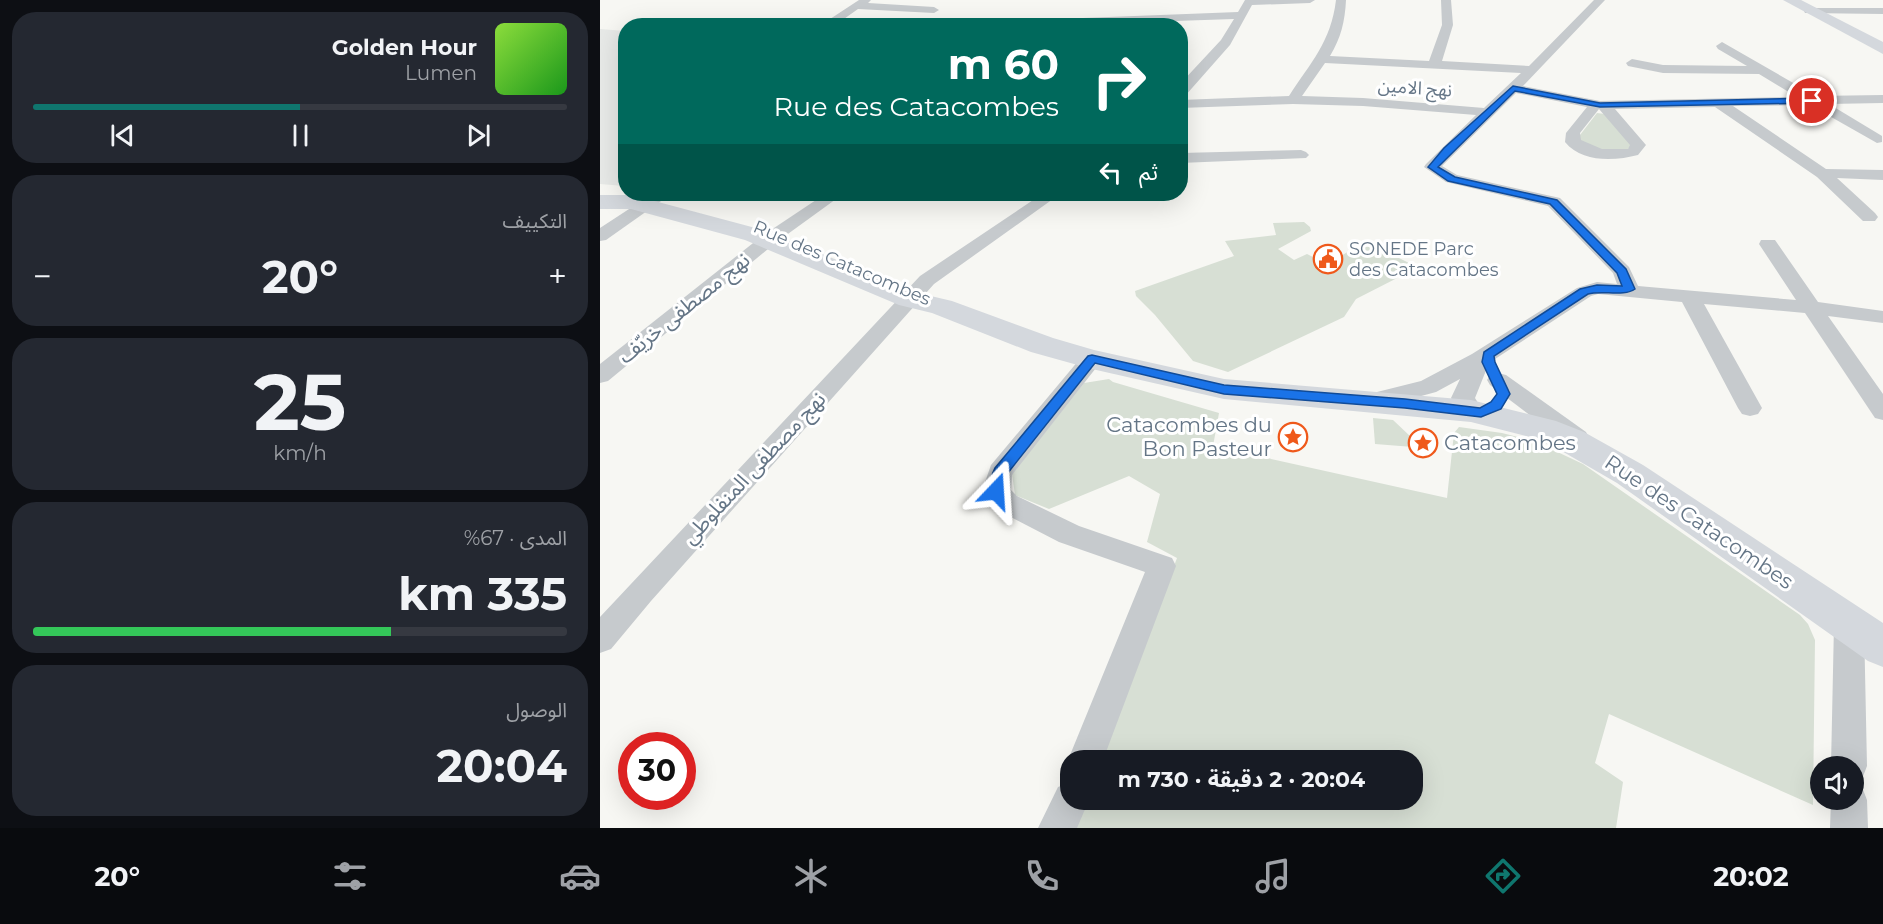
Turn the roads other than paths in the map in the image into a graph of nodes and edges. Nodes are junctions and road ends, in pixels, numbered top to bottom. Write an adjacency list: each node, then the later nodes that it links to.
1 (867, 0): 8 (street)
2 (1310, 0): 7 (street)
3 (1341, 0): 19 (street)
4 (1446, 0): 21 (street)
5 (1600, 0): 22 (street)
6 (1790, 0): 10 (main road)
7 (1249, 1): 12 (street)
8 (856, 6): 13 (street); 14 (street)
9 (1069, 7): 15 (street)
10 (1809, 11): 11 (street); 18 (main road)
11 (1883, 11)
12 (1242, 15): 16 (street); 24 (street)
13 (838, 18)
14 (924, 18)
15 (1060, 18)
16 (1188, 19)
17 (1722, 46): 23 (street)
18 (1883, 49)
19 (1322, 59): 21 (street); 27 (street)
20 (1632, 63): 23 (street)
21 (1434, 65): 22 (street)
22 (1532, 70): 25 (street)
23 (1759, 70): 28 (street)
24 (1188, 84)
25 (1513, 88): 29 (street); 31 (street)
26 (1883, 99): 28 (street)
27 (1293, 100): 30 (street, نهج الامين); 31 (street, نهج الامين)
28 (1812, 101): 29 (street); 32 (street)
29 (1719, 103): 35 (street)
30 (1188, 104)
31 (1487, 112): 49 (street)
32 (1877, 139)
33 (1302, 156): 34 (street)
34 (1188, 158)
35 (1823, 174): 36 (street); 45 (street)
36 (1883, 175)
37 (600, 197): 38 (main road, Rue des Catacombes)
38 (618, 197)
39 (639, 201): 44 (main road, Rue des Catacombes)
40 (651, 201): 46 (street)
41 (660, 201): 47 (main road, Rue des Catacombes)
42 (825, 201): 47 (street, نهج مصطفى خريّف)
43 (1042, 201): 51 (street, نهج مصطفى المنفلوطي)
44 (600, 202)
45 (1869, 217)
46 (600, 236)
47 (774, 236): 51 (main road, Rue des Catacombes); 56 (street, نهج مصطفى خريّف)
48 (1768, 243): 52 (street)
49 (1629, 289): 50 (street); 54 (street)
50 (1689, 295): 52 (street); 59 (street)
51 (922, 299): 55 (main road, Rue des Catacombes); 64 (street, نهج مصطفى المنفلوطي)
52 (1809, 307): 53 (street); 61 (street)
53 (1883, 317)
54 (1484, 357): 57 (street); 58 (street); 60 (street)
55 (1092, 359): 58 (main road, Rue des Catacombes); 66 (street)
56 (600, 376)
57 (1498, 380): 60 (street); 62 (street)
58 (1373, 401): 60 (main road, Rue des Catacombes)
59 (1750, 408)
60 (1476, 412): 62 (main road, Rue des Catacombes)
61 (1883, 412)
62 (1600, 456): 63 (main road, Rue des Catacombes)
63 (1849, 624): 65 (main road, Rue des Catacombes); 67 (street)
64 (600, 639)
65 (1883, 647)
66 (1090, 750)
67 (1849, 756)
68 (1066, 810): 70 (street)
69 (1849, 810): 71 (street)
70 (1056, 828)
71 (1849, 828)

